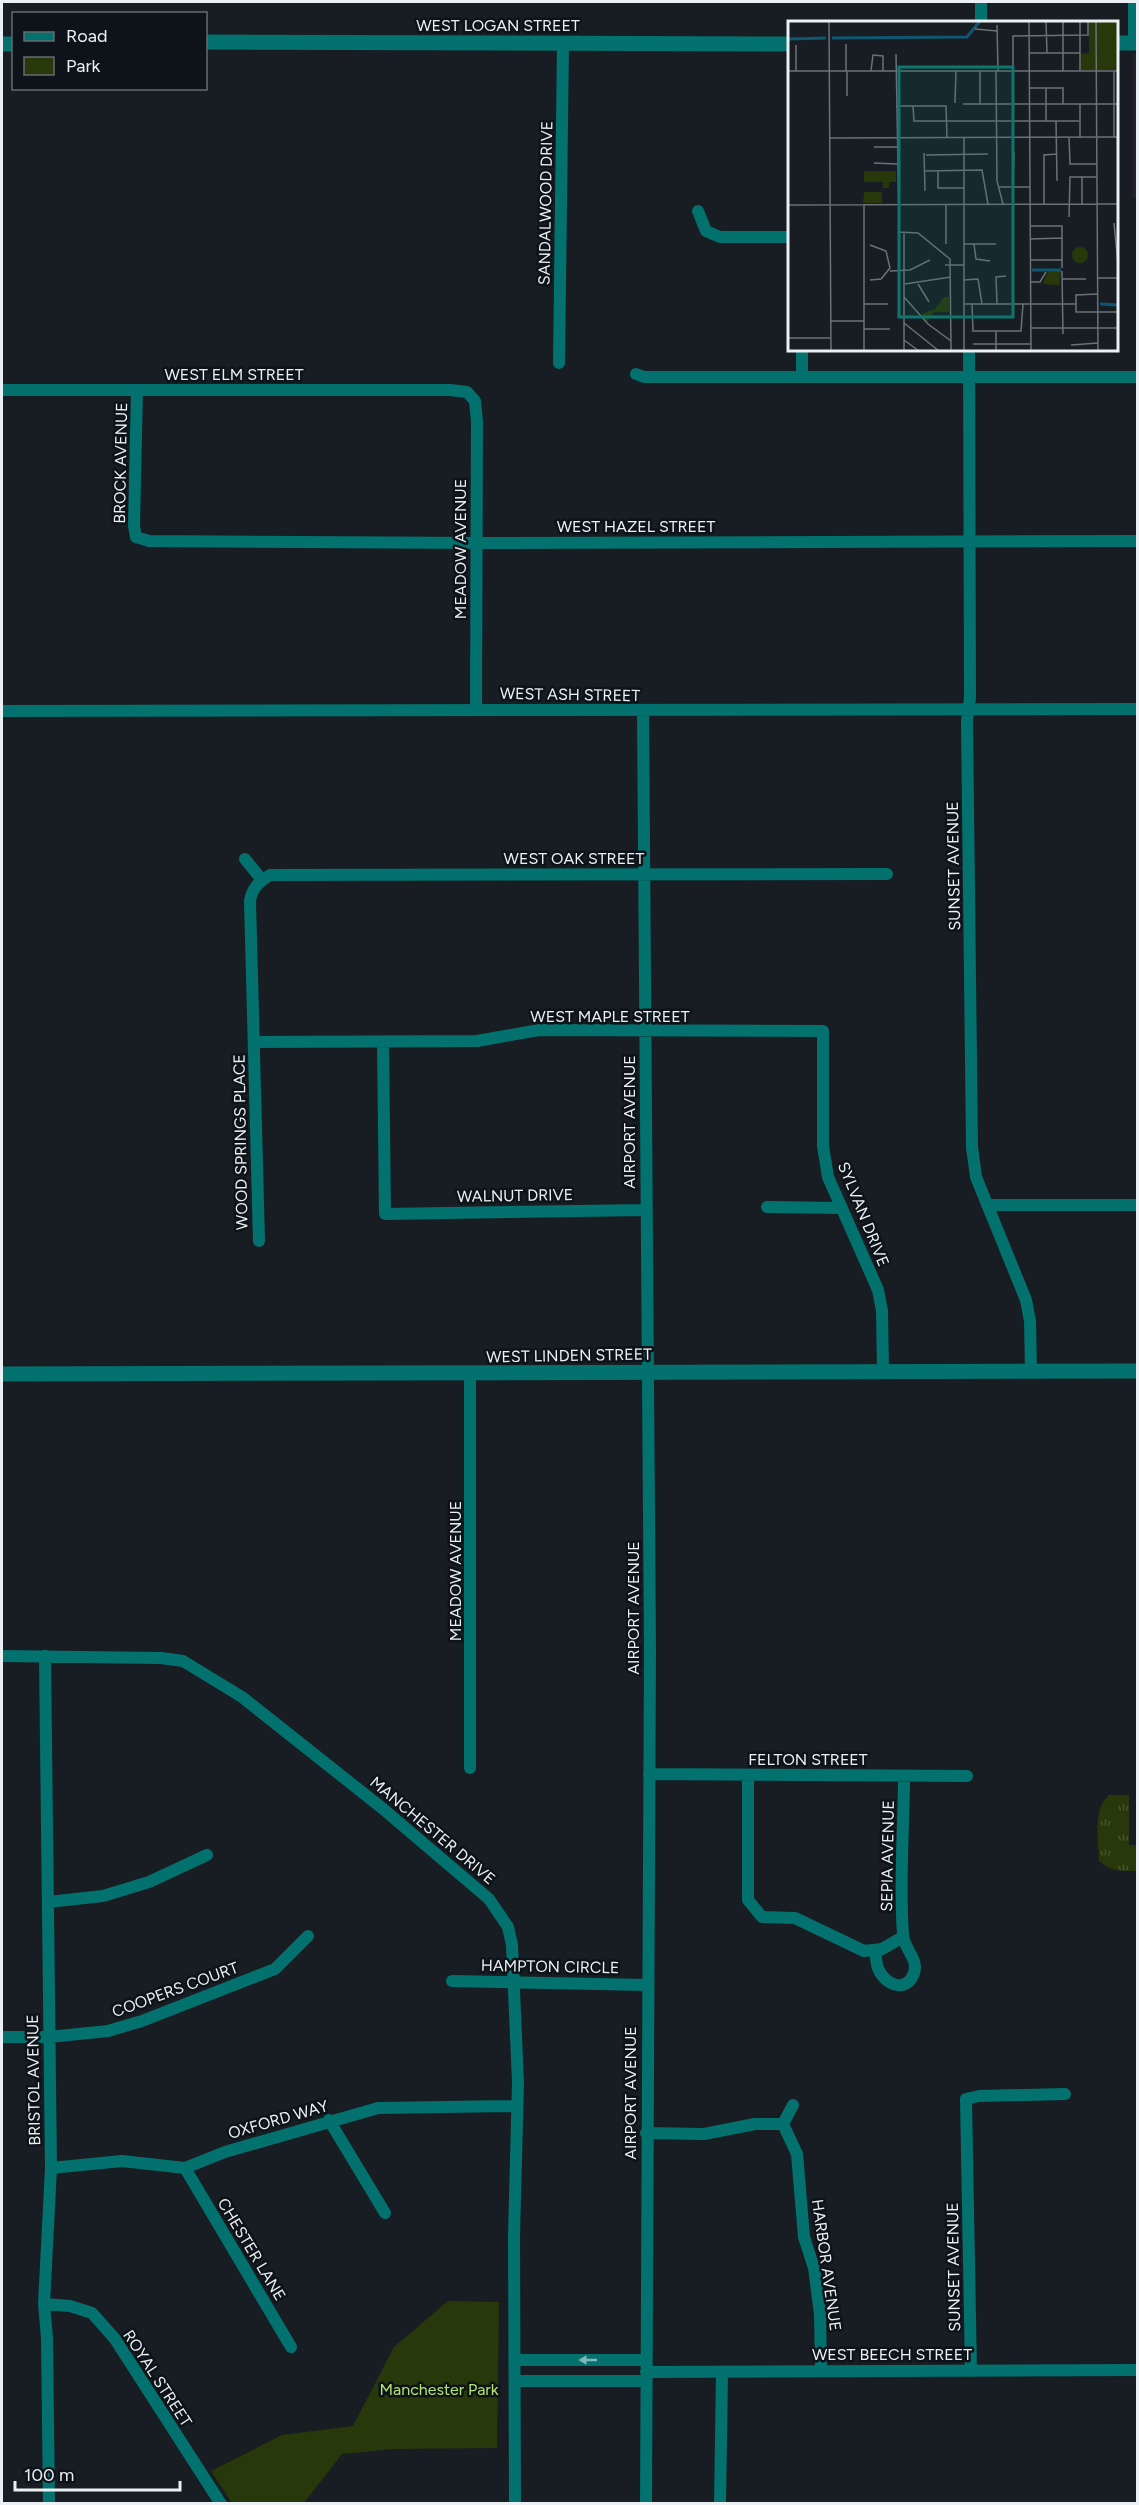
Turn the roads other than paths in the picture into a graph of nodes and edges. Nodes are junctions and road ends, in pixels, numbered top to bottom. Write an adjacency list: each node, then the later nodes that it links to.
1 (981, 2): 3 (street)
2 (1134, 2): 6 (street)
3 (981, 21)
4 (207, 42): 7 (street, WEST LOGAN STREET)
5 (1118, 43): 6 (street)
6 (1136, 43)
7 (563, 44): 8 (street, WEST LOGAN STREET); 13 (street, SANDALWOOD DRIVE)
8 (788, 44)
9 (698, 211): 10 (street)
10 (788, 237)
11 (802, 351): 15 (street)
12 (969, 351): 16 (street, SUNSET AVENUE)
13 (559, 363)
14 (636, 374): 15 (street)
15 (802, 376): 16 (street)
16 (969, 377): 17 (street); 23 (street, SUNSET AVENUE)
17 (1137, 377)
18 (2, 390): 19 (street, WEST ELM STREET)
19 (138, 390): 20 (street, WEST ELM STREET); 21 (street, BROCK AVENUE)
20 (467, 392): 24 (street, MEADOW AVENUE)
21 (136, 537): 24 (street, WEST HAZEL STREET)
22 (1137, 541): 23 (street, WEST HAZEL STREET)
23 (970, 542): 24 (street, WEST HAZEL STREET); 26 (street, SUNSET AVENUE)
24 (476, 543): 25 (street, MEADOW AVENUE)
25 (476, 709): 28 (street, WEST ASH STREET); 29 (street, WEST ASH STREET)
26 (969, 709): 27 (street, WEST ASH STREET); 29 (street, WEST ASH STREET); 38 (street, SUNSET AVENUE)
27 (1137, 709)
28 (2, 711)
29 (643, 711): 31 (street, AIRPORT AVENUE)
30 (245, 859): 33 (street)
31 (644, 874): 32 (street, WEST OAK STREET); 33 (street, WEST OAK STREET); 35 (street, AIRPORT AVENUE)
32 (887, 874)
33 (262, 880): 36 (street, WOOD SPRINGS PLACE)
34 (823, 1031): 35 (street, WEST MAPLE STREET); 41 (street, SYLVAN DRIVE)
35 (645, 1032): 37 (street, WEST MAPLE STREET); 42 (street, AIRPORT AVENUE)
36 (254, 1042): 37 (street, WEST MAPLE STREET); 43 (street, WOOD SPRINGS PLACE)
37 (383, 1042): 42 (street, WALNUT DRIVE)
38 (987, 1205): 39 (street); 45 (street, SUNSET AVENUE)
39 (1137, 1205)
40 (767, 1207): 41 (street)
41 (842, 1208): 44 (street, SYLVAN DRIVE)
42 (646, 1210): 47 (street, AIRPORT AVENUE)
43 (259, 1240)
44 (883, 1371): 45 (street, WEST LINDEN STREET); 47 (street, WEST LINDEN STREET)
45 (1031, 1371): 46 (street, WEST LINDEN STREET)
46 (1137, 1371)
47 (647, 1373): 49 (street, WEST LINDEN STREET); 53 (street, AIRPORT AVENUE)
48 (2, 1374): 49 (street, WEST LINDEN STREET)
49 (470, 1374): 52 (street, MEADOW AVENUE)
50 (2, 1656): 51 (street, MANCHESTER DRIVE)
51 (45, 1656): 58 (street, BRISTOL AVENUE); 63 (street, MANCHESTER DRIVE)
52 (470, 1768)
53 (649, 1774): 54 (street, FELTON STREET); 64 (street, AIRPORT AVENUE)
54 (748, 1775): 55 (street, FELTON STREET); 61 (street)
55 (904, 1776): 56 (street, FELTON STREET); 60 (street, SEPIA AVENUE)
56 (966, 1776)
57 (207, 1855): 58 (street)
58 (48, 1902): 66 (street, BRISTOL AVENUE)
59 (308, 1936): 66 (street, COOPERS COURT)
60 (903, 1937): 61 (street); 61 (street)
61 (875, 1950)
62 (452, 1980): 63 (street, HAMPTON CIRCLE)
63 (514, 1981): 64 (street, HAMPTON CIRCLE); 69 (street, MANCHESTER DRIVE)
64 (647, 1985): 72 (street, AIRPORT AVENUE)
65 (2, 2037): 66 (street, COOPERS COURT)
66 (49, 2037): 73 (street, BRISTOL AVENUE)
67 (1065, 2094): 82 (street, SUNSET AVENUE)
68 (793, 2105): 71 (street)
69 (517, 2106): 70 (street, OXFORD WAY); 78 (street, MANCHESTER DRIVE)
70 (329, 2120): 74 (street, OXFORD WAY); 75 (street)
71 (783, 2124): 72 (street); 81 (street, HARBOR AVENUE)
72 (646, 2133): 80 (street, AIRPORT AVENUE)
73 (51, 2168): 74 (street, OXFORD WAY); 76 (street, BRISTOL AVENUE)
74 (185, 2168): 77 (street, CHESTER LANE)
75 (385, 2213)
76 (44, 2304): 85 (street, BRISTOL AVENUE); 86 (street, ROYAL STREET)
77 (291, 2347)
78 (515, 2360): 80 (street, WEST BEECH STREET, one-way to 78); 84 (street, MANCHESTER DRIVE)
79 (1137, 2370): 82 (street, WEST BEECH STREET)
80 (646, 2371): 83 (street, WEST BEECH STREET); 84 (street, WEST BEECH STREET); 88 (street, AIRPORT AVENUE)
81 (821, 2371): 82 (street, WEST BEECH STREET); 83 (street, WEST BEECH STREET)
82 (971, 2371)
83 (722, 2372): 89 (street)
84 (515, 2381): 87 (street, MANCHESTER DRIVE)
85 (49, 2504)
86 (221, 2504)
87 (515, 2504)
88 (646, 2504)
89 (720, 2504)

